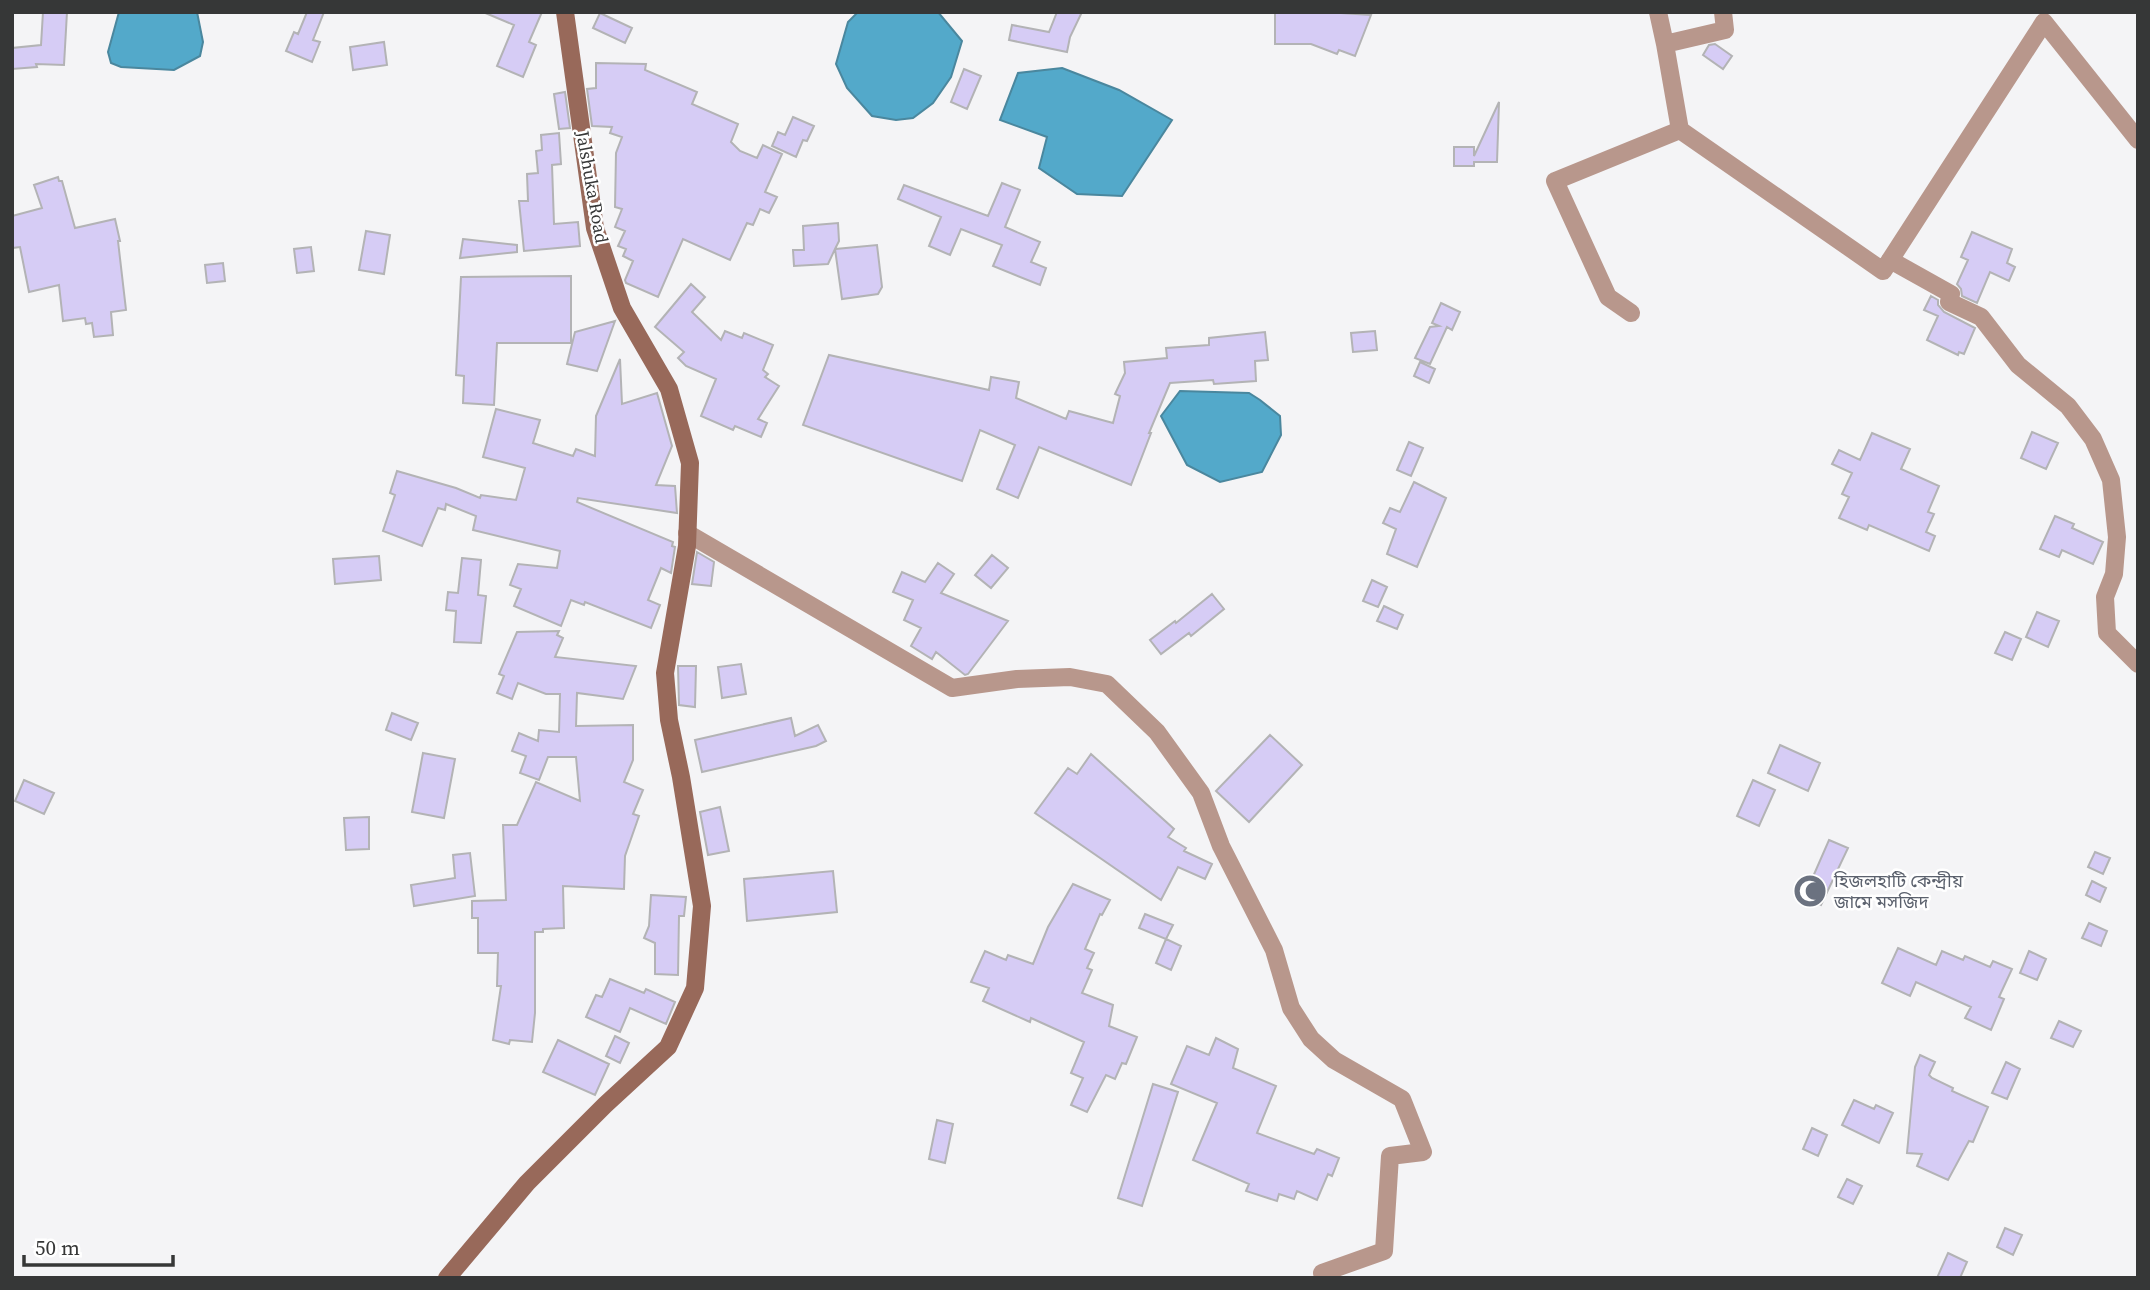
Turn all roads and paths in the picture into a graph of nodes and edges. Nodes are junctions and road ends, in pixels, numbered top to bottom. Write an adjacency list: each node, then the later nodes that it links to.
1 (565, 12): 9 (street, Jalshuka Road)
2 (1658, 12): 4 (street)
3 (1723, 12): 4 (street)
4 (1665, 44): 5 (street)
5 (1679, 130): 7 (street); 8 (street)
6 (2138, 140): 7 (street)
7 (1890, 260): 10 (street)
8 (1631, 313)
9 (687, 533): 11 (street); 12 (street, Jalshuka Road)
10 (2138, 664)
11 (1322, 1273)
12 (447, 1278)

